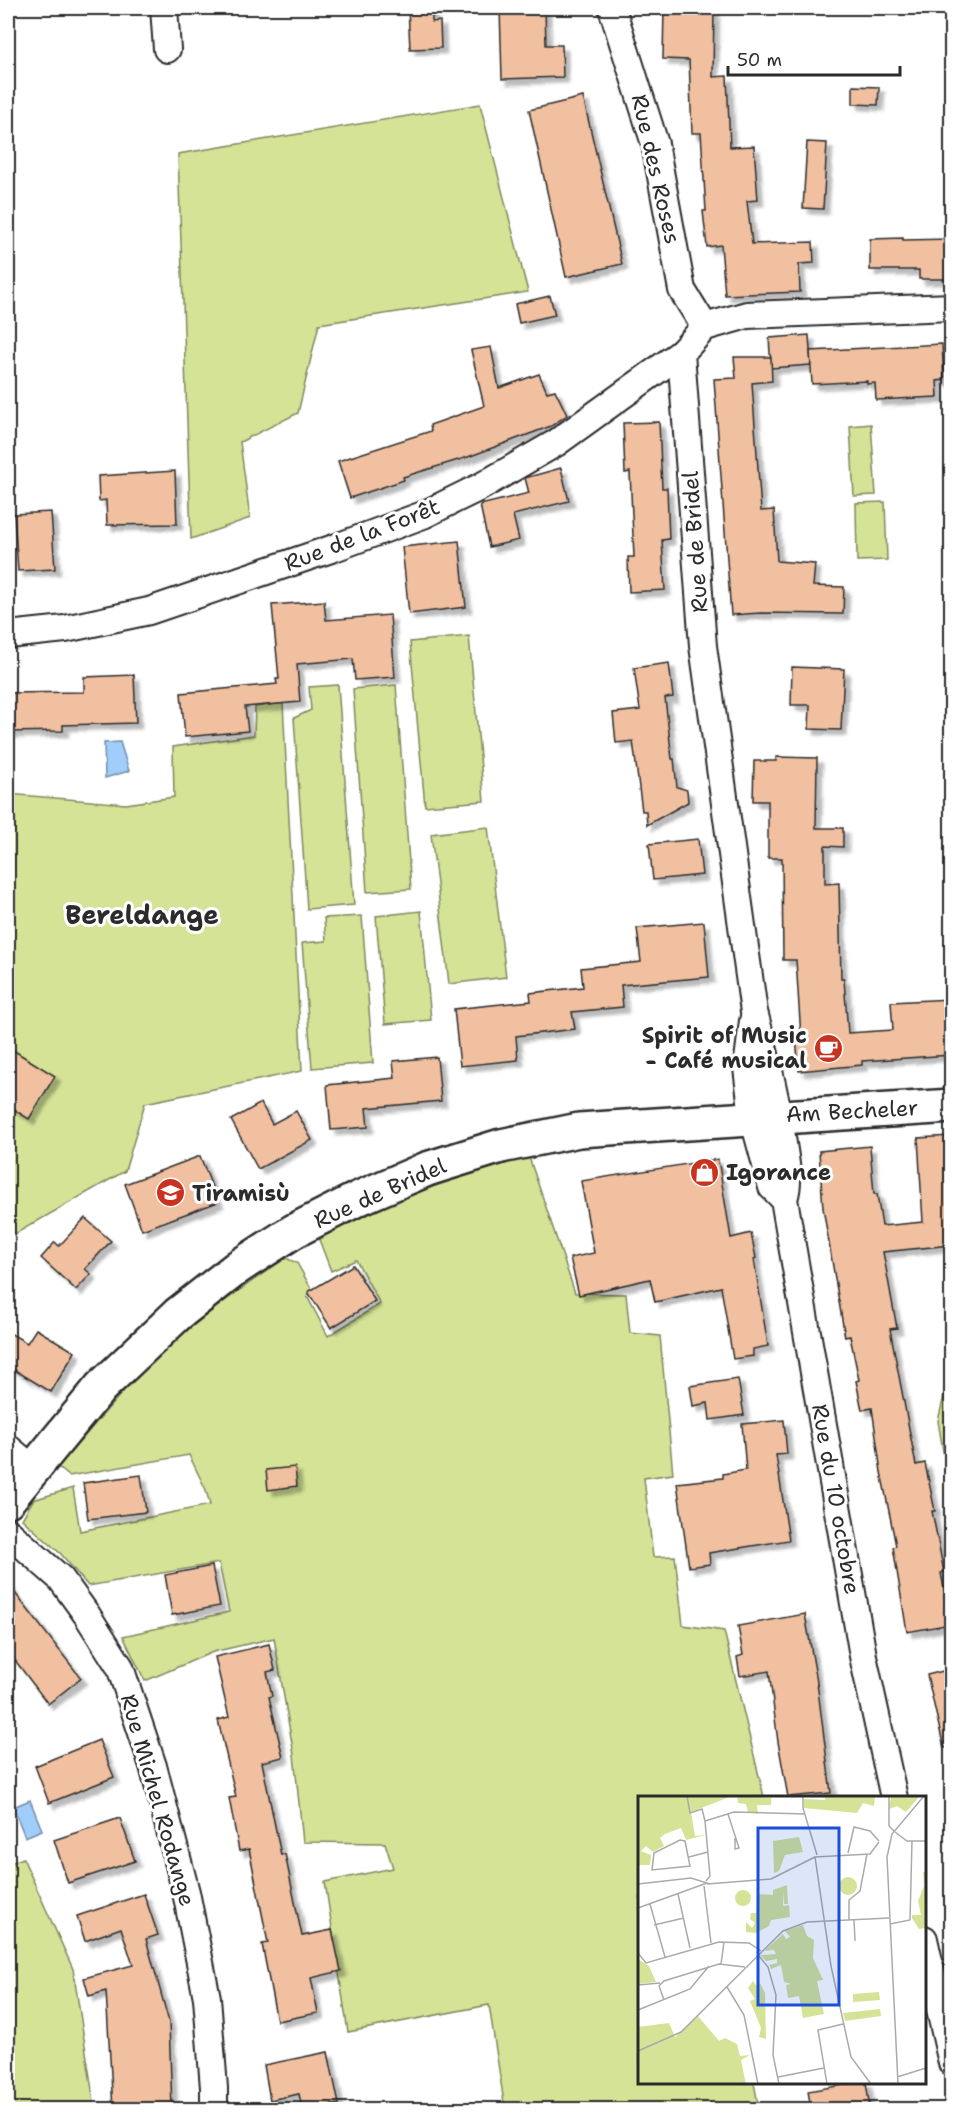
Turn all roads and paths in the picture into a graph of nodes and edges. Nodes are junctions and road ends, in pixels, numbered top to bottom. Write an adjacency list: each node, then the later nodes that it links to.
1 (164, 8): 3 (street)
2 (612, 8): 5 (street, Rue des Roses)
3 (167, 49)
4 (951, 307): 5 (street)
5 (705, 327): 6 (street)
6 (681, 353): 7 (street, Rue de la Forêt); 9 (street, Rue de Bridel)
7 (8, 635)
8 (951, 1106): 9 (main road, Am Becheler)
9 (766, 1116): 11 (main road, Rue de Bridel); 14 (street, Rue du 10 octobre)
10 (8, 1448): 11 (street)
11 (33, 1468): 12 (main road, Rue de Bridel)
12 (8, 1500)
13 (8, 1532): 17 (street, Rue Michel Rodange)
14 (894, 1796)
15 (926, 1948): 16 (street)
16 (951, 2062)
17 (214, 2109)

